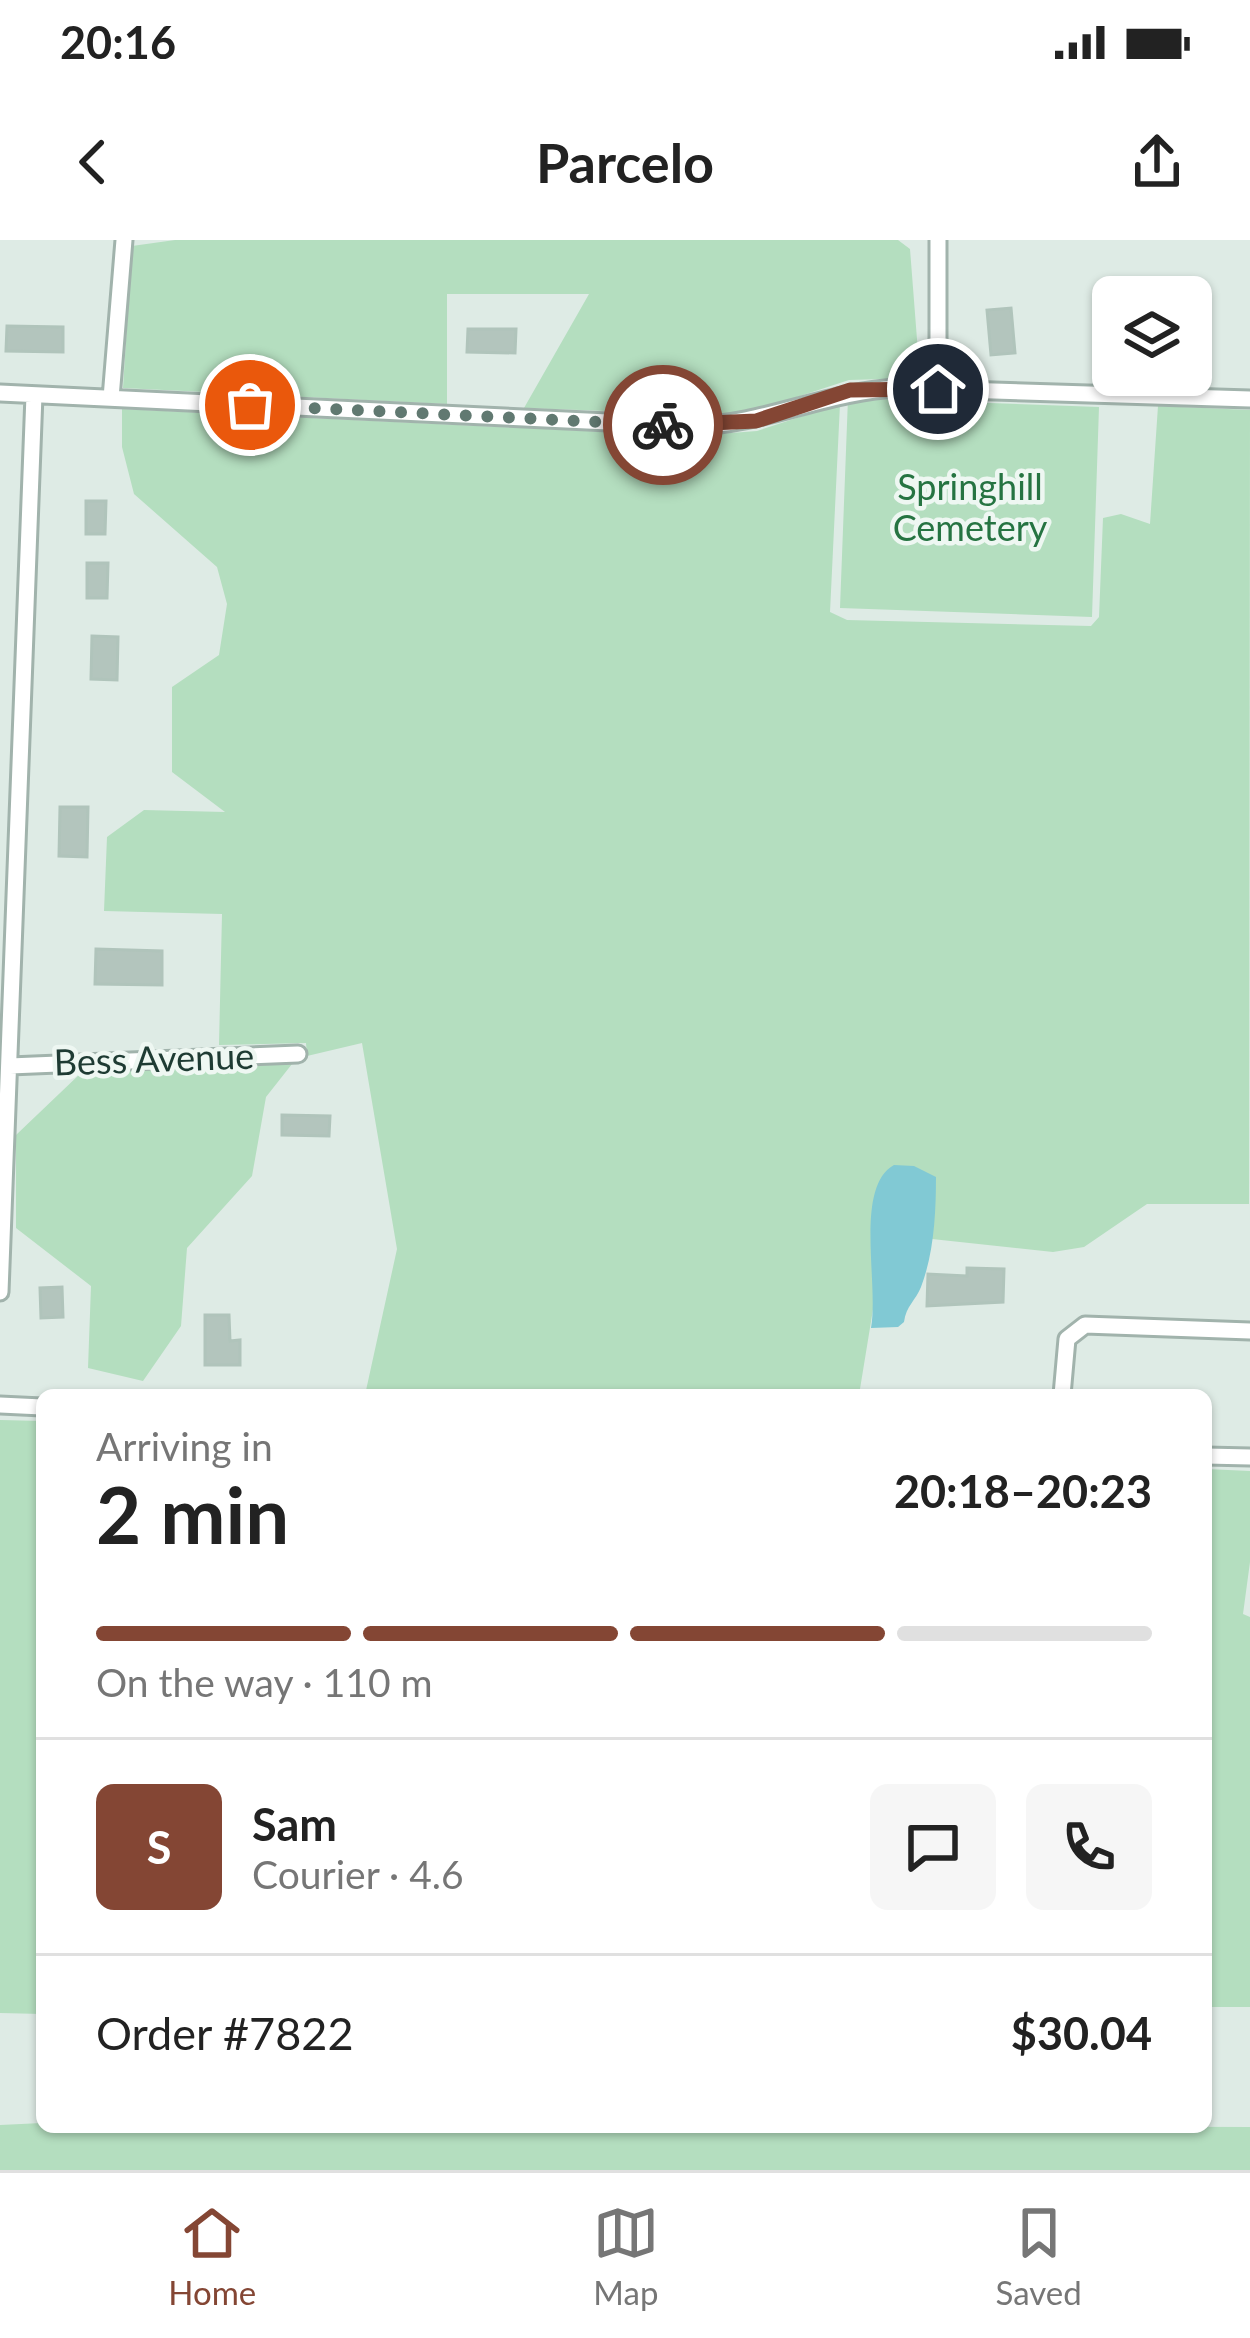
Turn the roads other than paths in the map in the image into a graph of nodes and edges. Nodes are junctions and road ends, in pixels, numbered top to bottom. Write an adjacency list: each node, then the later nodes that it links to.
1 (124, 240): 6 (street)
2 (938, 240): 3 (street)
3 (938, 389): 6 (street); 7 (street)
4 (0, 393): 5 (street)
5 (34, 395): 6 (street); 9 (street)
6 (111, 398)
7 (1250, 398)
8 (298, 1054): 9 (street, Bess Avenue)
9 (10, 1066): 10 (street)
10 (0, 1292)
11 (1250, 1331): 12 (street)
12 (1063, 1389)
13 (0, 1406): 14 (street)
14 (36, 1407)
15 (1212, 1456): 16 (street)
16 (1250, 1457)

